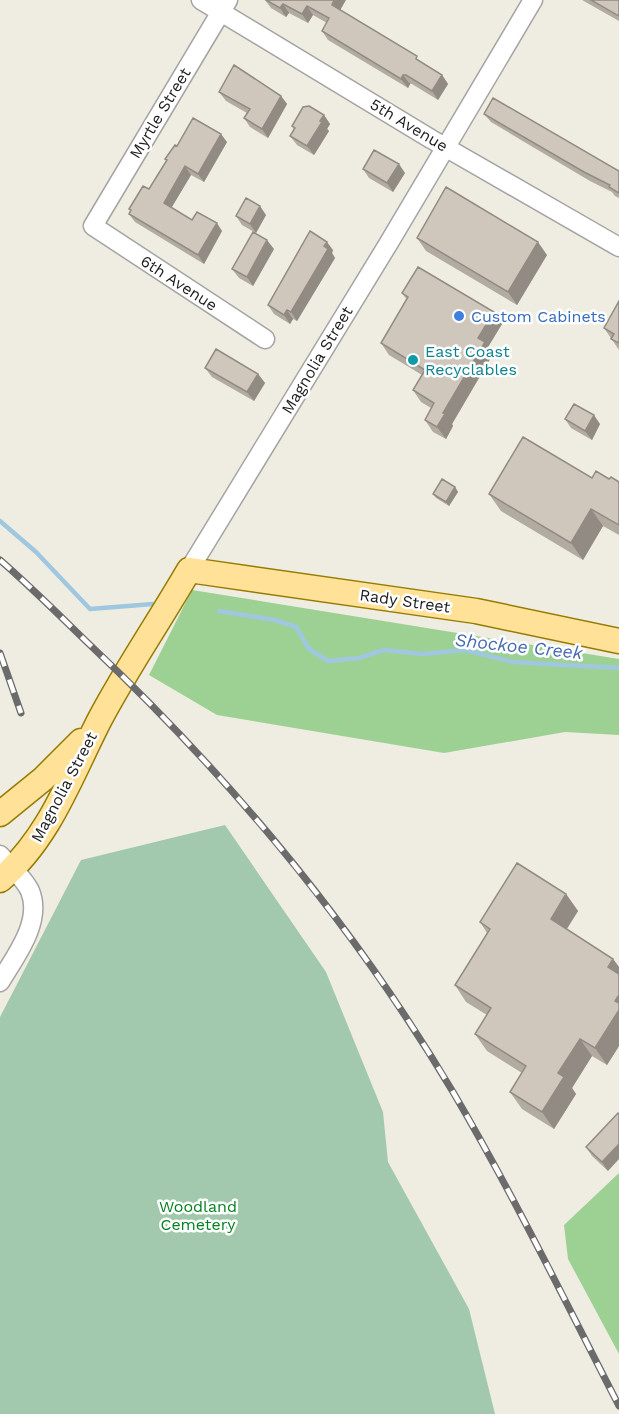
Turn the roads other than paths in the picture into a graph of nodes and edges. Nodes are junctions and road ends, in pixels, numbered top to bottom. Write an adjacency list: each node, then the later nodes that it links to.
1 (201, 0): 3 (street, 5th Avenue)
2 (533, 0): 4 (street, Magnolia Street)
3 (224, 6): 4 (street, 5th Avenue); 5 (street, Myrtle Street)
4 (444, 147): 6 (street, 5th Avenue); 8 (street, Magnolia Street)
5 (93, 226): 7 (street, 6th Avenue)
6 (619, 247)
7 (265, 339)
8 (189, 570): 9 (main road, Rady Street); 10 (main road, Magnolia Street)
9 (619, 641)
10 (100, 718): 11 (main road, Magnolia Street); 12 (main road, Magnolia Street)
11 (0, 814)
12 (4, 868): 13 (street)
13 (0, 982)

